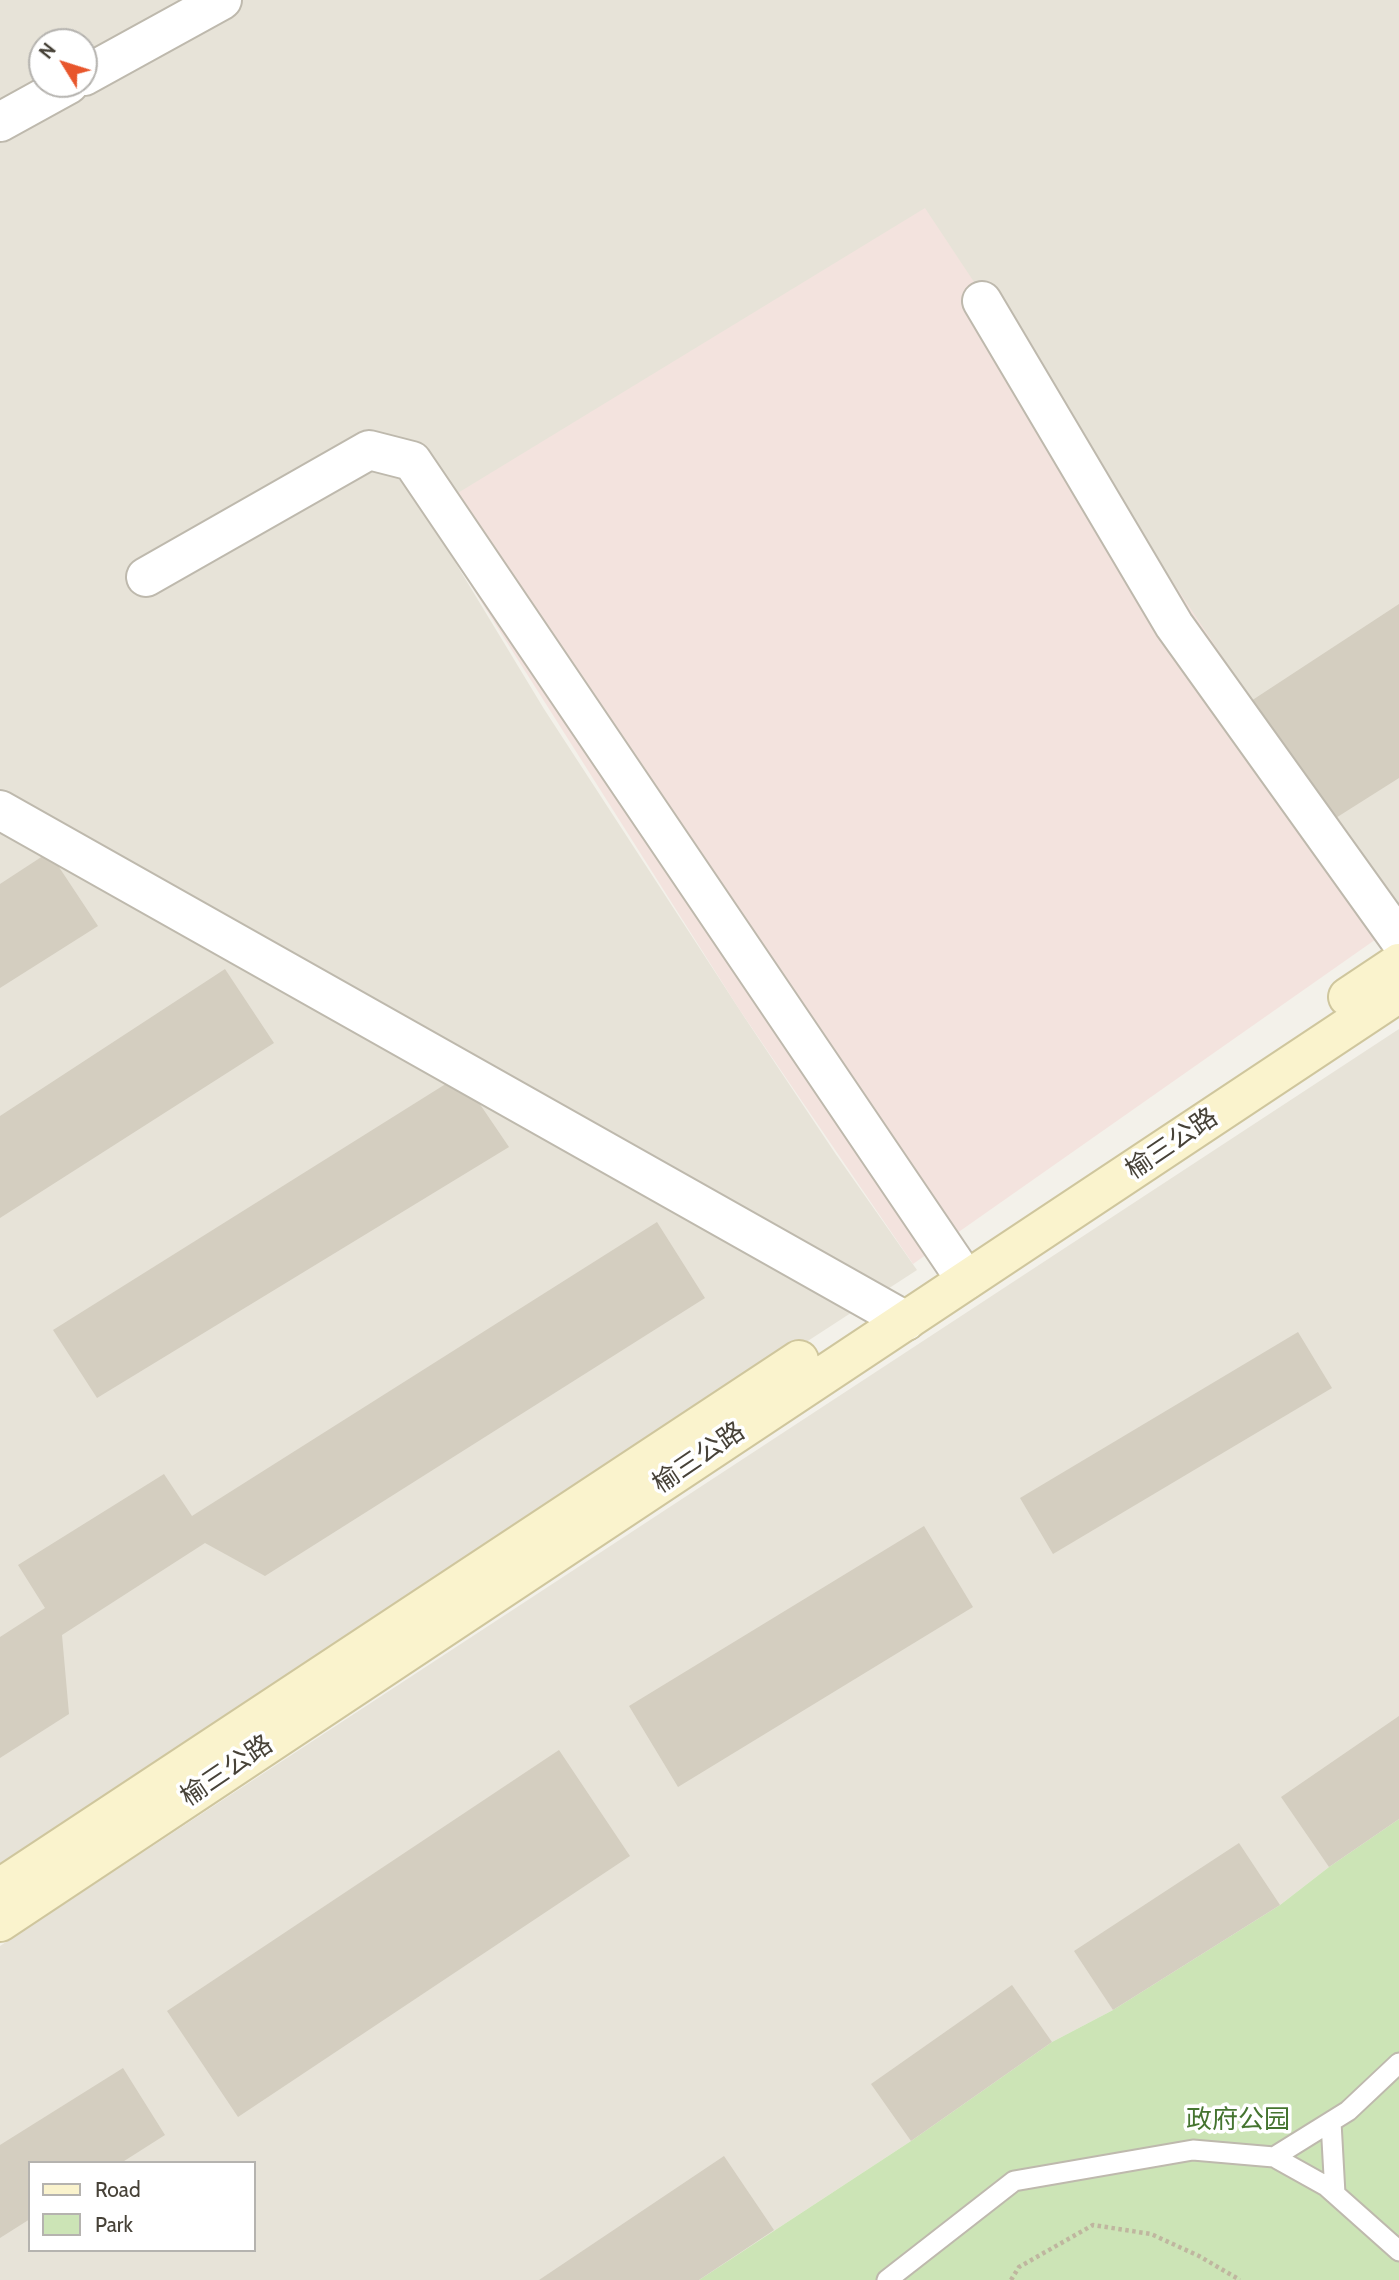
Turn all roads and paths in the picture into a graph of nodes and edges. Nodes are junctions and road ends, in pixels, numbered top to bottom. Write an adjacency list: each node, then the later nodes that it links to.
1 (222, 0): 2 (street)
2 (98, 68)
3 (44, 98): 4 (street)
4 (0, 122)
5 (982, 301): 8 (street)
6 (146, 577): 11 (street)
7 (0, 810): 12 (street)
8 (1399, 939)
9 (1399, 963): 11 (main road, 榆三公路)
10 (1399, 993): 11 (main road, 榆三公路)
11 (959, 1270): 12 (main road, 榆三公路)
12 (892, 1314): 13 (main road, 榆三公路); 14 (main road, 榆三公路)
13 (0, 1888)
14 (0, 1922)
15 (1399, 2063): 16 (lane)
16 (1331, 2122): 17 (lane); 18 (lane)
17 (1274, 2157): 18 (lane); 20 (lane)
18 (1335, 2194): 19 (lane)
19 (1399, 2251)
20 (887, 2280)
21 (1011, 2280): 22 (path)
22 (1240, 2280)

